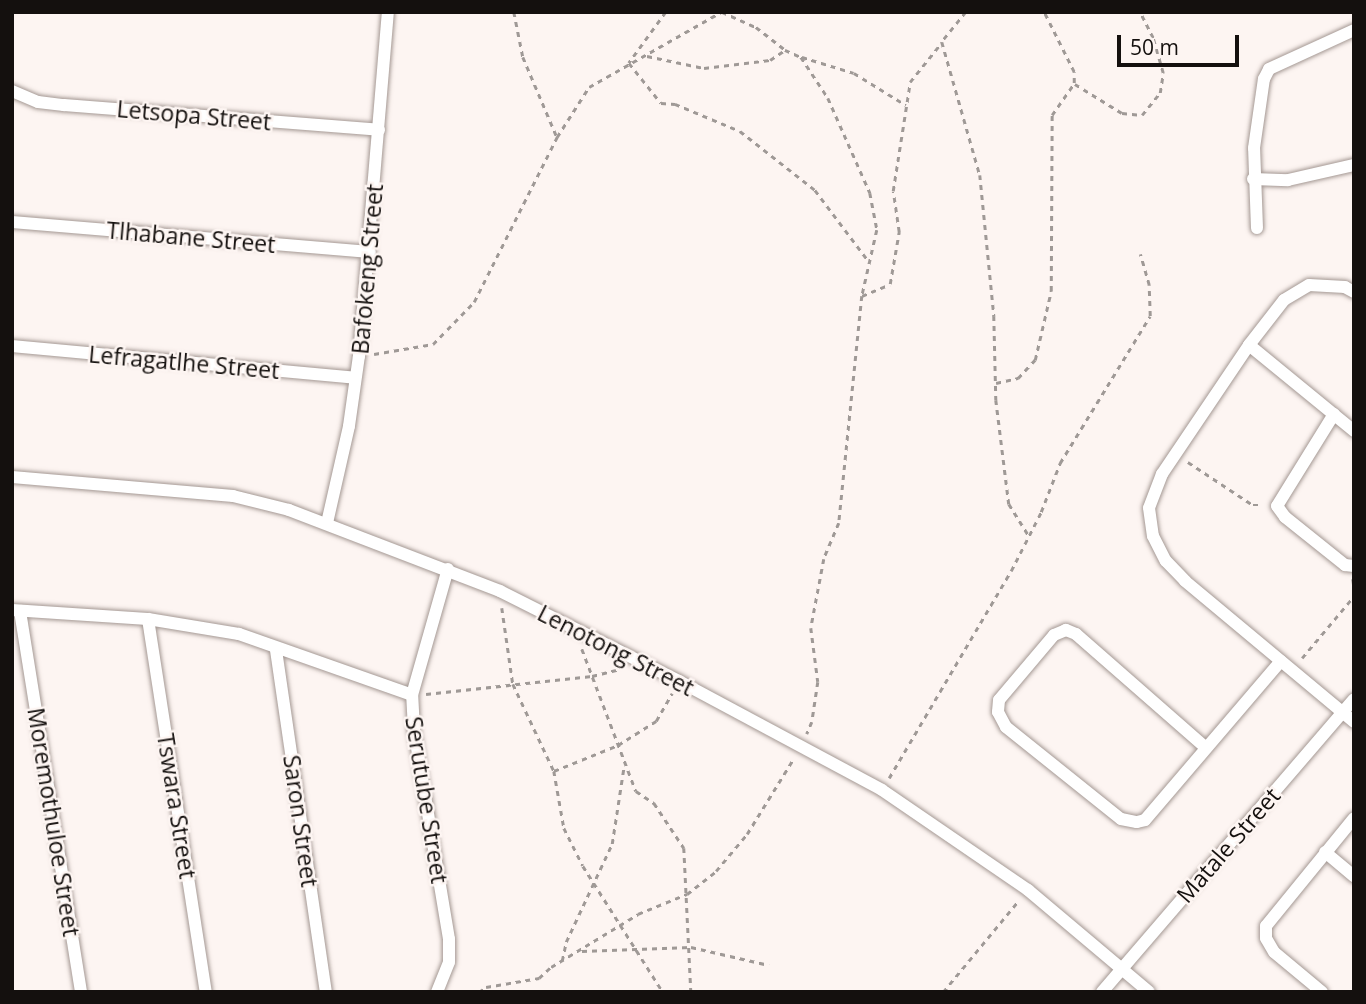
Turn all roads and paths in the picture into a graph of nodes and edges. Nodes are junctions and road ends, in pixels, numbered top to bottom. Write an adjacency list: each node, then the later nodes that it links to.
1 (388, 12): 17 (street, Bafokeng Street)
2 (514, 12): 18 (path)
3 (666, 12): 13 (path)
4 (722, 12): 10 (path); 11 (path)
5 (966, 12): 9 (path)
6 (1044, 12): 14 (path)
7 (1140, 12): 14 (path)
8 (1354, 30): 20 (street)
9 (942, 42): 16 (path); 32 (path)
10 (785, 50): 11 (path); 12 (path)
11 (647, 56): 13 (path)
12 (801, 57): 16 (path); 25 (path)
13 (629, 63): 18 (path); 25 (path)
14 (1074, 83): 32 (path)
15 (12, 91): 17 (street, Letsopa Street)
16 (906, 104): 27 (path)
17 (379, 130): 23 (street, Bafokeng Street)
18 (556, 137): 30 (path)
19 (1354, 165): 20 (street)
20 (1254, 179): 22 (street)
21 (12, 222): 23 (street, Tlhabane Street)
22 (1257, 228)
23 (370, 252): 30 (street, Bafokeng Street)
24 (1140, 254): 39 (path)
25 (871, 263): 27 (path)
26 (1354, 292): 28 (street)
27 (862, 296): 59 (path)
28 (1249, 345): 33 (street); 35 (street)
29 (12, 346): 31 (street, Lefragatlhe Street)
30 (359, 356): 31 (street, Bafokeng Street)
31 (355, 379): 38 (street, Bafokeng Street)
32 (996, 383): 39 (path)
33 (1334, 414): 34 (street); 37 (street)
34 (1354, 431)
35 (1175, 454): 37 (path); 48 (street)
36 (12, 477): 38 (street, Lenotong Street)
37 (1277, 506): 40 (street)
38 (327, 523): 41 (street, Lenotong Street)
39 (1029, 536): 63 (path)
40 (1354, 566)
41 (448, 569): 42 (street, Lenotong Street); 54 (street, Serutube Street)
42 (500, 591): 46 (street, Lenotong Street); 53 (path)
43 (1354, 596): 50 (path)
44 (16, 611): 45 (street); 77 (street, Moremothuloe Street)
45 (148, 619): 47 (street); 78 (street, Tswara Street)
46 (575, 629): 49 (street, Lenotong Street); 51 (path)
47 (276, 650): 54 (street); 79 (street, Saron Street)
48 (1281, 661): 50 (street); 60 (street)
49 (644, 663): 51 (path); 52 (street, Lenotong Street)
50 (1292, 670): 56 (street)
51 (592, 676): 53 (path); 58 (path)
52 (679, 681): 58 (path); 59 (street, Lenotong Street)
53 (513, 684): 54 (path); 62 (path)
54 (412, 695): 80 (street, Serutube Street)
55 (1354, 699): 56 (street, Matale Street)
56 (1343, 713): 57 (street); 76 (street, Matale Street)
57 (1354, 722)
58 (618, 745): 61 (path); 62 (path)
59 (801, 747): 63 (street, Lenotong Street); 69 (path)
60 (1205, 747): 60 (street)
61 (625, 762): 67 (path); 69 (path)
62 (554, 771): 67 (path)
63 (882, 790): 68 (street, Lenotong Street)
64 (1354, 818): 65 (street)
65 (1325, 852): 66 (street); 87 (street)
66 (1354, 876)
67 (594, 884): 70 (path); 74 (path)
68 (1028, 890): 76 (street, Lenotong Street); 84 (path)
69 (687, 894): 70 (path); 71 (path)
70 (620, 926): 72 (path); 73 (path)
71 (691, 947): 73 (path); 75 (path); 83 (path)
72 (582, 951): 73 (path); 74 (path)
73 (638, 951): 82 (path)
74 (562, 961): 81 (path)
75 (769, 965)
76 (1122, 968): 85 (street, Matale Street); 86 (street, Lenotong Street)
77 (81, 992)
78 (206, 992)
79 (326, 992)
80 (437, 992)
81 (479, 992)
82 (663, 992)
83 (691, 992)
84 (943, 992)
85 (1102, 992)
86 (1149, 992)
87 (1322, 992)

